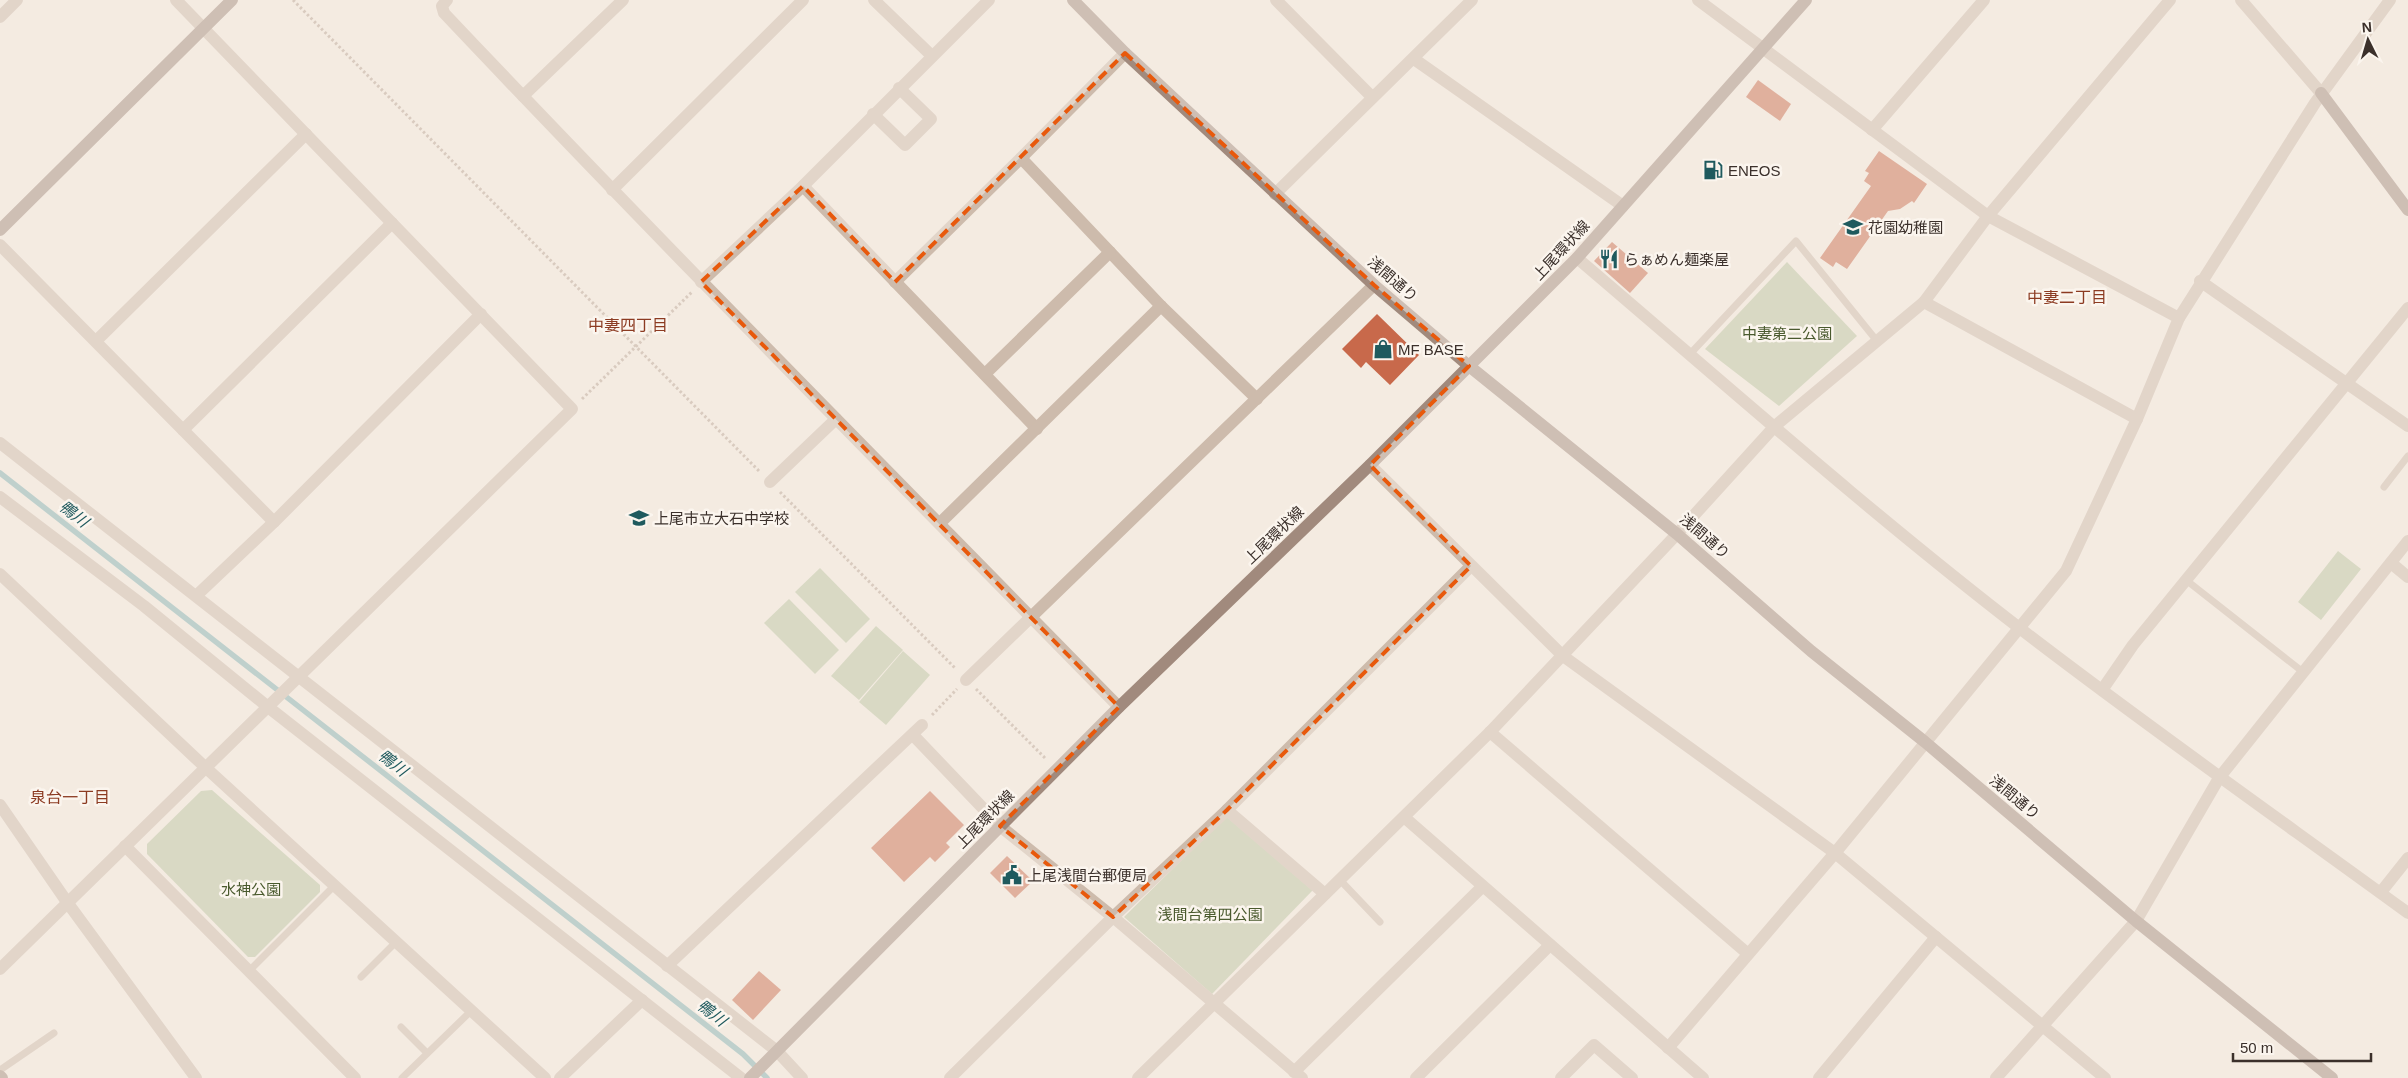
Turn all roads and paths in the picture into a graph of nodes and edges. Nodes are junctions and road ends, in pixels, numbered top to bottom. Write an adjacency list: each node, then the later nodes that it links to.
1 (17, 0): 19 (street)
2 (176, 0): 20 (street)
3 (232, 0): 20 (street)
4 (292, 0): 55 (path)
5 (447, 0): 27 (street)
6 (623, 0): 27 (street)
7 (803, 0): 34 (street)
8 (874, 0): 23 (street)
9 (989, 0): 23 (street)
10 (1073, 0): 22 (street, 浅間通り)
11 (1276, 0): 28 (street)
12 (1698, 0): 21 (street)
13 (1806, 0): 21 (street, 上尾環状線)
14 (1984, 0): 30 (street)
15 (2170, 0): 38 (street)
16 (2241, 0): 26 (street)
17 (2390, 0): 26 (street)
18 (1464, 2): 24 (street)
19 (0, 17)
20 (203, 27): 31 (street); 40 (street)
21 (1764, 47): 30 (street); 36 (street, 上尾環状線)
22 (1125, 53): 32 (street); 35 (street, 浅間通り)
23 (932, 56): 25 (street)
24 (1414, 59): 28 (street); 36 (street)
25 (899, 88): 29 (street); 29 (street)
26 (2321, 93): 37 (street); 44 (street)
27 (523, 96): 34 (street)
28 (1372, 97): 35 (street)
29 (873, 114): 33 (street)
30 (1872, 130): 38 (street)
31 (306, 134): 39 (street); 54 (street)
32 (1021, 158): 42 (street); 46 (street)
33 (803, 186): 45 (street); 46 (street)
34 (612, 190): 45 (street)
35 (1276, 194): 47 (street, 浅間通り)
36 (1623, 206): 43 (street, 上尾環状線)
37 (2408, 210)
38 (1988, 216): 48 (street); 52 (street)
39 (392, 223): 51 (street); 67 (street)
40 (0, 230)
41 (0, 245): 54 (street)
42 (1110, 252): 49 (street); 58 (street)
43 (1577, 258): 56 (street); 57 (street, 上尾環状線)
44 (2200, 281): 52 (street); 59 (street)
45 (701, 282): 55 (path); 63 (street)
46 (895, 282): 58 (street)
47 (1374, 285): 57 (street, 浅間通り); 60 (street)
48 (1924, 302): 53 (street); 62 (street)
49 (1161, 306): 60 (street); 66 (street)
50 (2408, 308): 59 (street)
51 (481, 314): 61 (street); 74 (street)
52 (2179, 318): 62 (street)
53 (1877, 341): 56 (lane); 64 (street)
54 (96, 342): 67 (street)
55 (635, 347): 61 (path); 71 (path)
56 (1690, 354): 64 (street)
57 (1469, 366): 70 (street, 上尾環状線); 76 (street, 浅間通り)
58 (985, 374): 66 (street)
59 (2346, 383): 65 (street); 82 (street)
60 (1257, 399): 84 (street)
61 (572, 408): 88 (street)
62 (2137, 418): 85 (street)
63 (836, 419): 71 (street); 75 (street)
64 (1775, 426): 76 (street); 85 (street)
65 (2408, 426)
66 (1037, 429): 75 (street)
67 (183, 430): 74 (street)
68 (0, 443): 83 (street)
69 (2408, 456): 72 (lane)
70 (1370, 465): 79 (street); 92 (street, 上尾環状線)
71 (770, 482): 89 (path)
72 (2384, 487)
73 (0, 496): 91 (street)
74 (274, 522): 83 (street)
75 (940, 523): 84 (street)
76 (1677, 534): 86 (street); 96 (street, 浅間通り)
77 (2408, 541): 78 (street)
78 (2391, 563): 81 (street); 87 (street)
79 (1471, 566): 86 (street); 101 (street)
80 (0, 574): 98 (street)
81 (2408, 577)
82 (2186, 580): 87 (lane); 90 (street)
83 (197, 595): 88 (street)
84 (1031, 617): 89 (street); 92 (street)
85 (2021, 629): 90 (street); 96 (street)
86 (1563, 656): 94 (street); 105 (street)
87 (2304, 672): 99 (street)
88 (298, 675): 91 (street); 121 (street)
89 (966, 680): 93 (path); 97 (path)
90 (2102, 690): 99 (street)
91 (268, 707): 98 (street); 125 (street)
92 (1119, 707): 103 (street, 上尾環状線)
93 (922, 725): 95 (street)
94 (1490, 732): 102 (street); 120 (street)
95 (912, 735): 103 (street); 121 (street)
96 (1925, 742): 105 (street); 115 (street, 浅間通り)
97 (1049, 762)
98 (206, 767): 104 (street); 108 (street)
99 (2219, 778): 110 (street); 115 (street)
100 (0, 805): 112 (street)
101 (1227, 810): 111 (street); 114 (street)
102 (1404, 817): 107 (street); 109 (street)
103 (1000, 826): 114 (street); 132 (street, 上尾環状線)
104 (125, 846): 112 (street); 123 (street)
105 (1835, 853): 117 (street); 120 (street)
106 (2408, 858): 110 (street)
107 (1340, 880): 111 (street); 116 (lane)
108 (334, 885): 118 (street); 123 (lane)
109 (1482, 887): 119 (street); 135 (street)
110 (2380, 892): 113 (street)
111 (1325, 894): 126 (street)
112 (67, 902): 122 (street); 136 (street)
113 (2408, 912)
114 (1113, 917): 126 (street); 144 (street)
115 (2136, 921): 128 (street); 153 (street, 浅間通り)
116 (1380, 922)
117 (1936, 938): 128 (street); 150 (street)
118 (396, 942): 124 (lane); 127 (street)
119 (1550, 945): 131 (street); 146 (street)
120 (1747, 953): 131 (street)
121 (667, 966): 132 (street)
122 (0, 969)
123 (249, 971): 137 (street)
124 (361, 977)
125 (642, 1000): 140 (street); 141 (street)
126 (1214, 1003): 135 (street); 145 (street)
127 (472, 1010): 133 (lane); 139 (street)
128 (2042, 1026): 151 (street); 152 (street)
129 (401, 1027): 133 (lane)
130 (54, 1033): 134 (lane)
131 (1668, 1048): 149 (street)
132 (777, 1051): 142 (street, 上尾環状線); 143 (street)
133 (427, 1053): 138 (lane)
134 (0, 1070)
135 (1298, 1075)
136 (190, 1076)
137 (355, 1078)
138 (402, 1078)
139 (545, 1078)
140 (560, 1078)
141 (741, 1078)
142 (750, 1078)
143 (802, 1078)
144 (950, 1078)
145 (1138, 1078)
146 (1416, 1078)
147 (1561, 1078): 148 (street)
148 (1632, 1078)
149 (1703, 1078)
150 (1819, 1078)
151 (1996, 1078)
152 (2105, 1078)
153 (2332, 1078)

